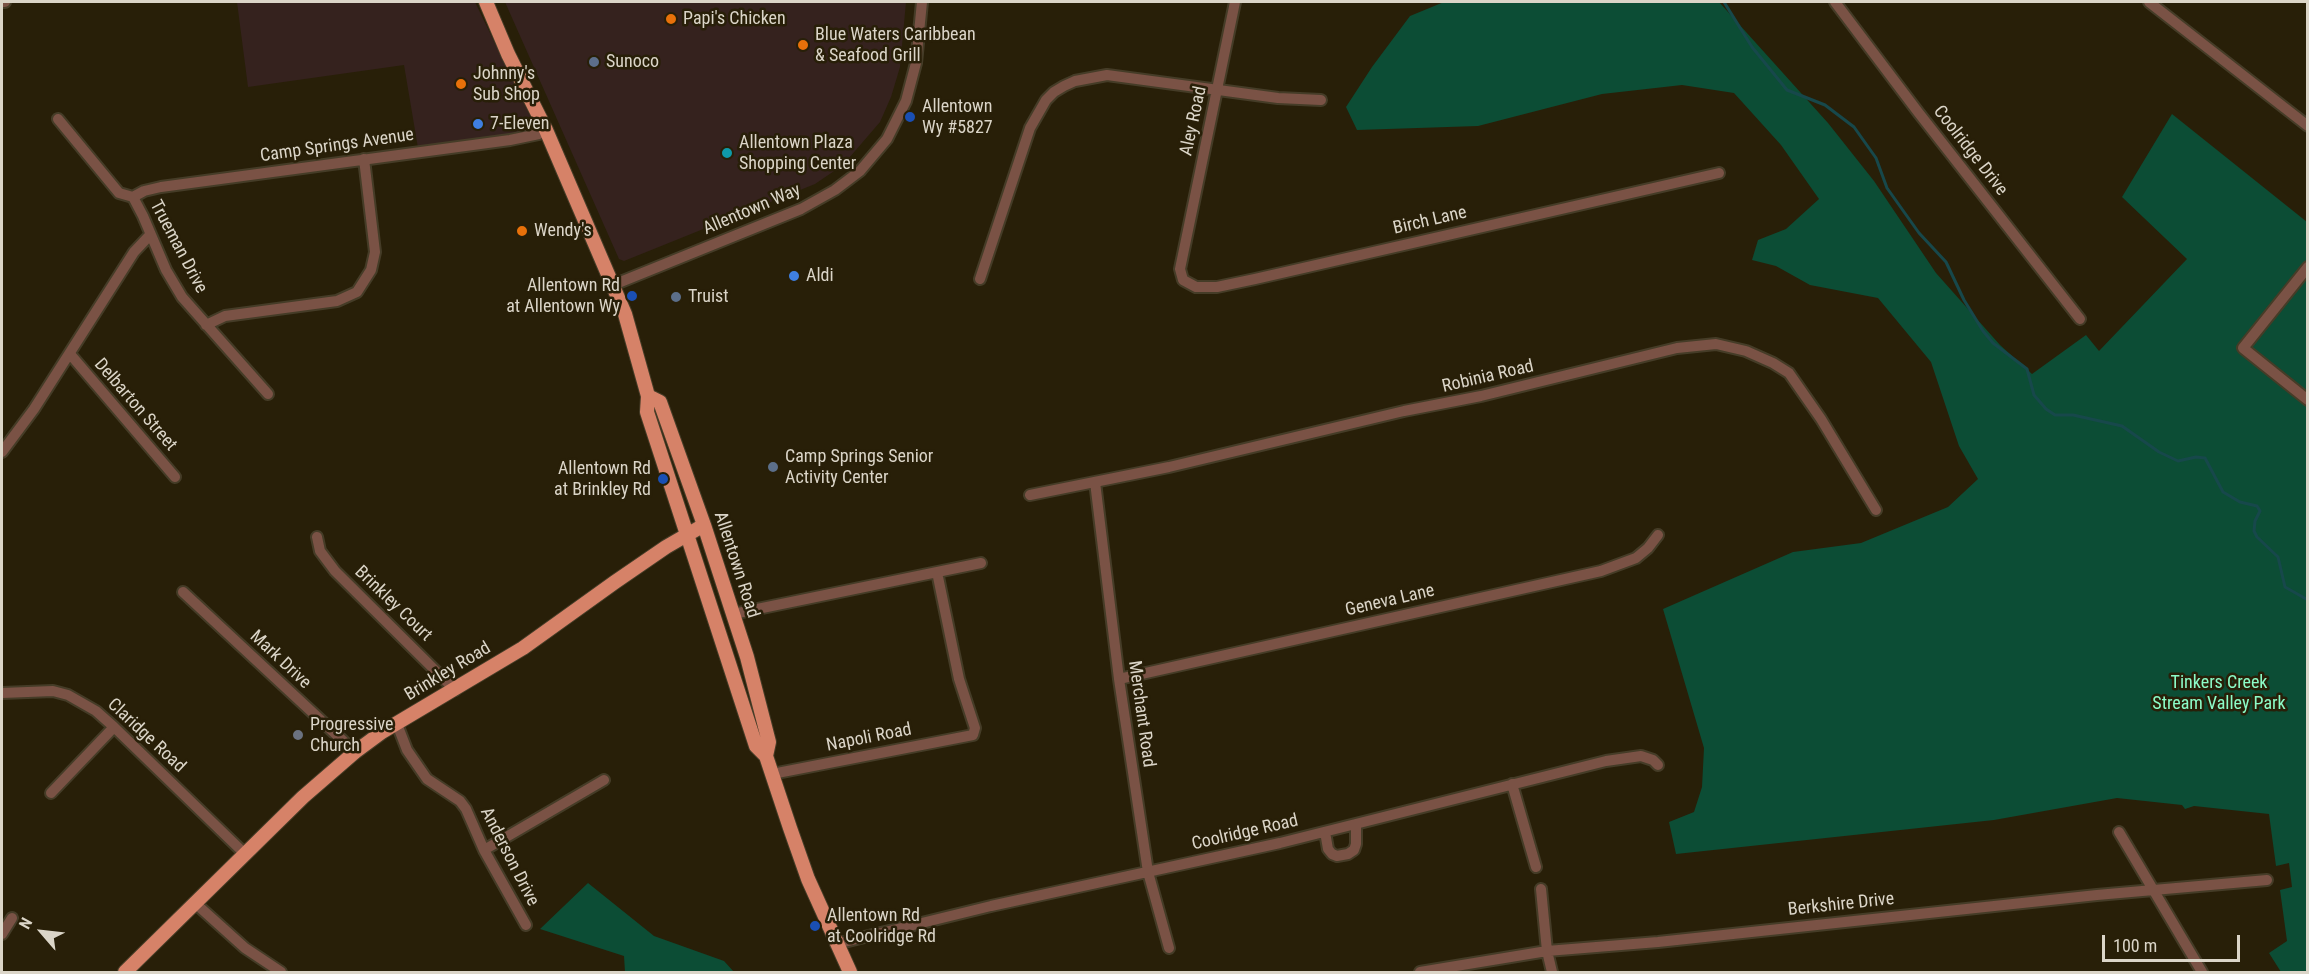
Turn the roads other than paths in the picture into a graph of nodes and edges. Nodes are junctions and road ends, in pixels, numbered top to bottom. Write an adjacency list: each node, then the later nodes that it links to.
1 (486, 2): 10 (main road, Allentown Road)
2 (922, 2): 18 (street, Allentown Way)
3 (1236, 2): 6 (street, Aley Road)
4 (1835, 2): 19 (street, Coolridge Drive)
5 (2149, 2): 9 (street)
6 (1217, 89): 7 (street); 15 (street, Aley Road); 17 (street)
7 (1321, 100)
8 (58, 119): 13 (street, Trueman Drive)
9 (2307, 126)
10 (546, 130): 11 (street, Camp Springs Avenue); 18 (main road, Allentown Road)
11 (364, 159): 13 (street, Camp Springs Avenue); 20 (street)
12 (1719, 173): 15 (street, Birch Lane)
13 (133, 197): 14 (street, Trueman Drive)
14 (150, 236): 20 (street, Trueman Drive); 21 (street)
15 (1184, 247)
16 (2307, 270): 24 (street)
17 (980, 279)
18 (614, 285): 23 (main road, Allentown Road)
19 (2080, 319)
20 (206, 325): 22 (street, Trueman Drive)
21 (70, 354): 25 (street); 26 (street, Delbarton Street)
22 (268, 394)
23 (648, 396): 30 (main road, Allentown Road); 31 (main road, Allentown Road)
24 (2307, 400)
25 (2, 452)
26 (175, 477)
27 (1095, 482): 28 (street, Robinia Road); 29 (street, Robinia Road); 38 (street, Merchant Road)
28 (1030, 495)
29 (1876, 510)
30 (704, 525): 31 (main road, Brinkley Road); 37 (main road, Allentown Road)
31 (688, 534): 39 (main road, Brinkley Road); 44 (main road, Allentown Road)
32 (1658, 535): 38 (street, Geneva Lane)
33 (317, 537): 39 (street, Brinkley Court)
34 (981, 562): 35 (street)
35 (937, 572): 37 (street); 46 (street, Napoli Road)
36 (183, 592): 43 (street, Mark Drive)
37 (733, 614): 44 (main road, Allentown Road)
38 (1119, 679): 56 (street, Merchant Road)
39 (455, 690): 41 (main road, Brinkley Road)
40 (2, 693): 42 (street, Claridge Road)
41 (397, 724): 43 (main road, Brinkley Road); 53 (street, Anderson Drive)
42 (114, 727): 49 (street); 54 (street, Claridge Road)
43 (355, 752): 54 (main road, Brinkley Road)
44 (766, 756): 46 (main road, Allentown Road)
45 (1658, 765): 48 (street, Coolridge Road)
46 (772, 774): 64 (main road, Allentown Road)
47 (604, 780): 53 (street)
48 (1512, 784): 50 (street, Coolridge Road); 55 (street)
49 (51, 794)
50 (1356, 824): 51 (street, Coolridge Road); 51 (street)
51 (1325, 832): 56 (street, Coolridge Road)
52 (2119, 832): 59 (street)
53 (484, 850): 62 (street, Anderson Drive)
54 (245, 854): 60 (main road, Brinkley Road)
55 (1536, 867)
56 (1148, 872): 64 (street, Coolridge Road); 65 (street, Merchant Road)
57 (2267, 880): 59 (street, Berkshire Drive)
58 (1541, 889): 66 (street)
59 (2154, 889): 66 (street, Berkshire Drive); 72 (street)
60 (195, 903): 67 (main road, Brinkley Road); 68 (street)
61 (12, 918): 63 (street)
62 (526, 925)
63 (2, 934)
64 (836, 944): 69 (main road, Allentown Road)
65 (1169, 948)
66 (1547, 951): 70 (street, Berkshire Drive); 71 (street)
67 (125, 972)
68 (280, 972)
69 (850, 972)
70 (1423, 972)
71 (1552, 972)
72 (2202, 972)

